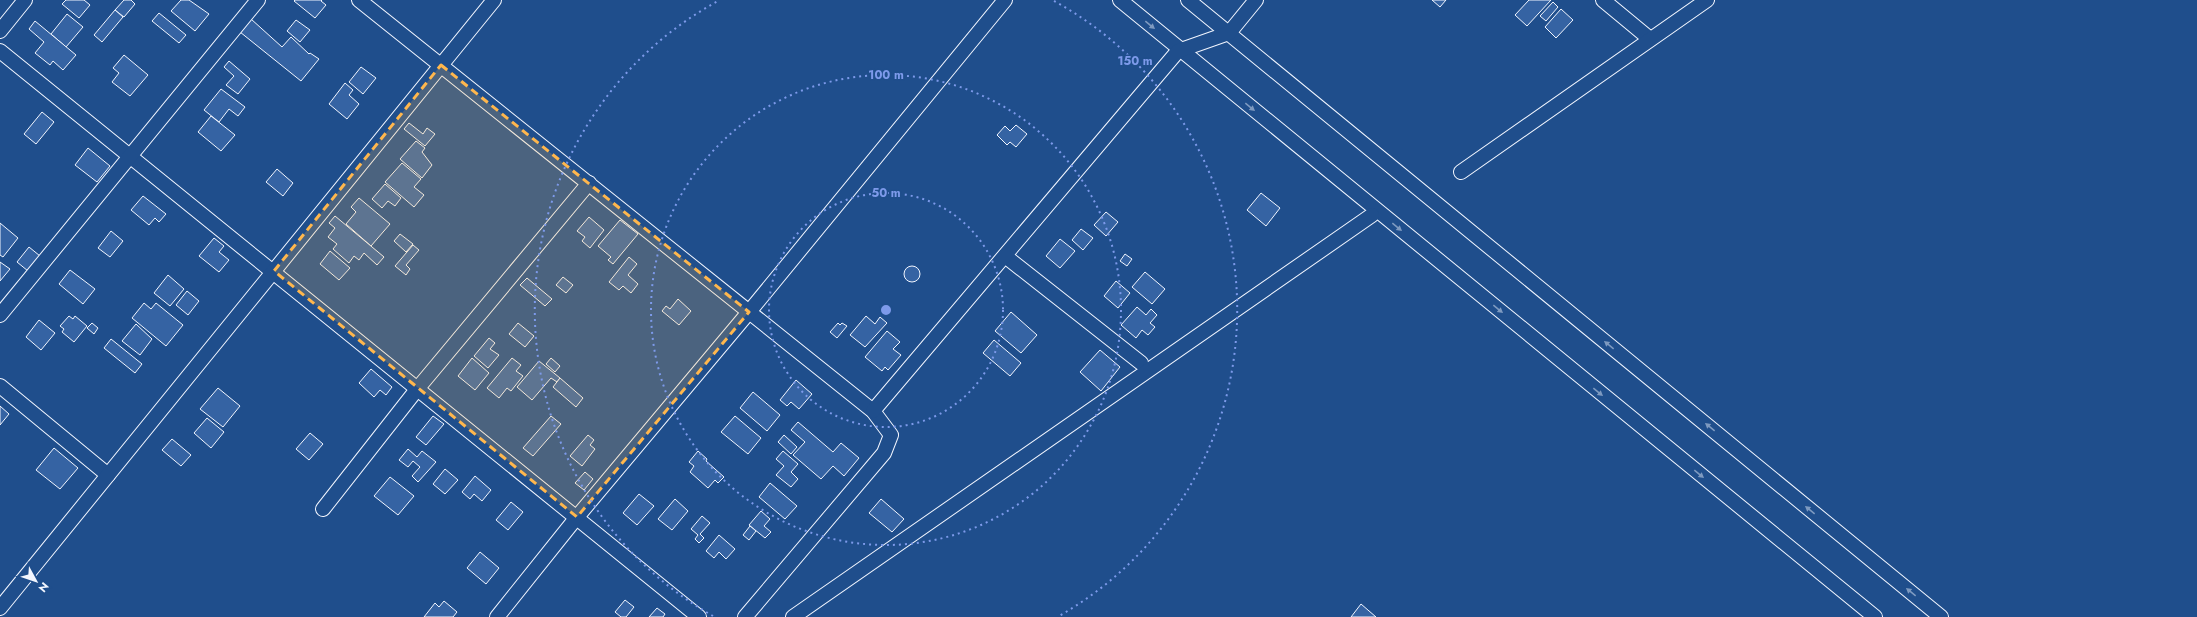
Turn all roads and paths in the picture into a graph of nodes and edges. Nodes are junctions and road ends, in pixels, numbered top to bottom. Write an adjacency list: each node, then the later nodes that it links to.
1 (25, 0): 11 (street)
2 (258, 0): 17 (street)
3 (359, 0): 16 (street)
4 (494, 0): 16 (street)
5 (1005, 0): 23 (street)
6 (1120, 0): 14 (street, one-way to 14)
7 (1188, 0): 12 (street)
8 (1256, 0): 12 (street)
9 (1603, 0): 13 (street)
10 (1707, 0): 13 (street)
11 (0, 31)
12 (1229, 33): 14 (street); 38 (street, one-way to 12)
13 (1650, 39): 18 (street)
14 (1181, 50): 21 (street); 37 (street, one-way to 37)
15 (0, 51): 17 (street)
16 (441, 65): 19 (street); 22 (street)
17 (130, 157): 22 (street); 24 (street)
18 (1462, 172)
19 (589, 183): 23 (street); 27 (street)
20 (1372, 215): 36 (street)
21 (1005, 256): 25 (street); 28 (street)
22 (274, 271): 27 (street); 29 (street)
23 (749, 312): 28 (street); 31 (street)
24 (0, 316)
25 (1140, 363)
26 (0, 386): 29 (street)
27 (418, 388): 30 (street); 31 (street)
28 (873, 411): 35 (street)
29 (108, 475): 32 (street)
30 (323, 509)
31 (577, 517): 33 (street); 34 (street)
32 (0, 608)
33 (497, 617)
34 (699, 617)
35 (745, 617)
36 (793, 617)
37 (1875, 617)
38 (1941, 617)

